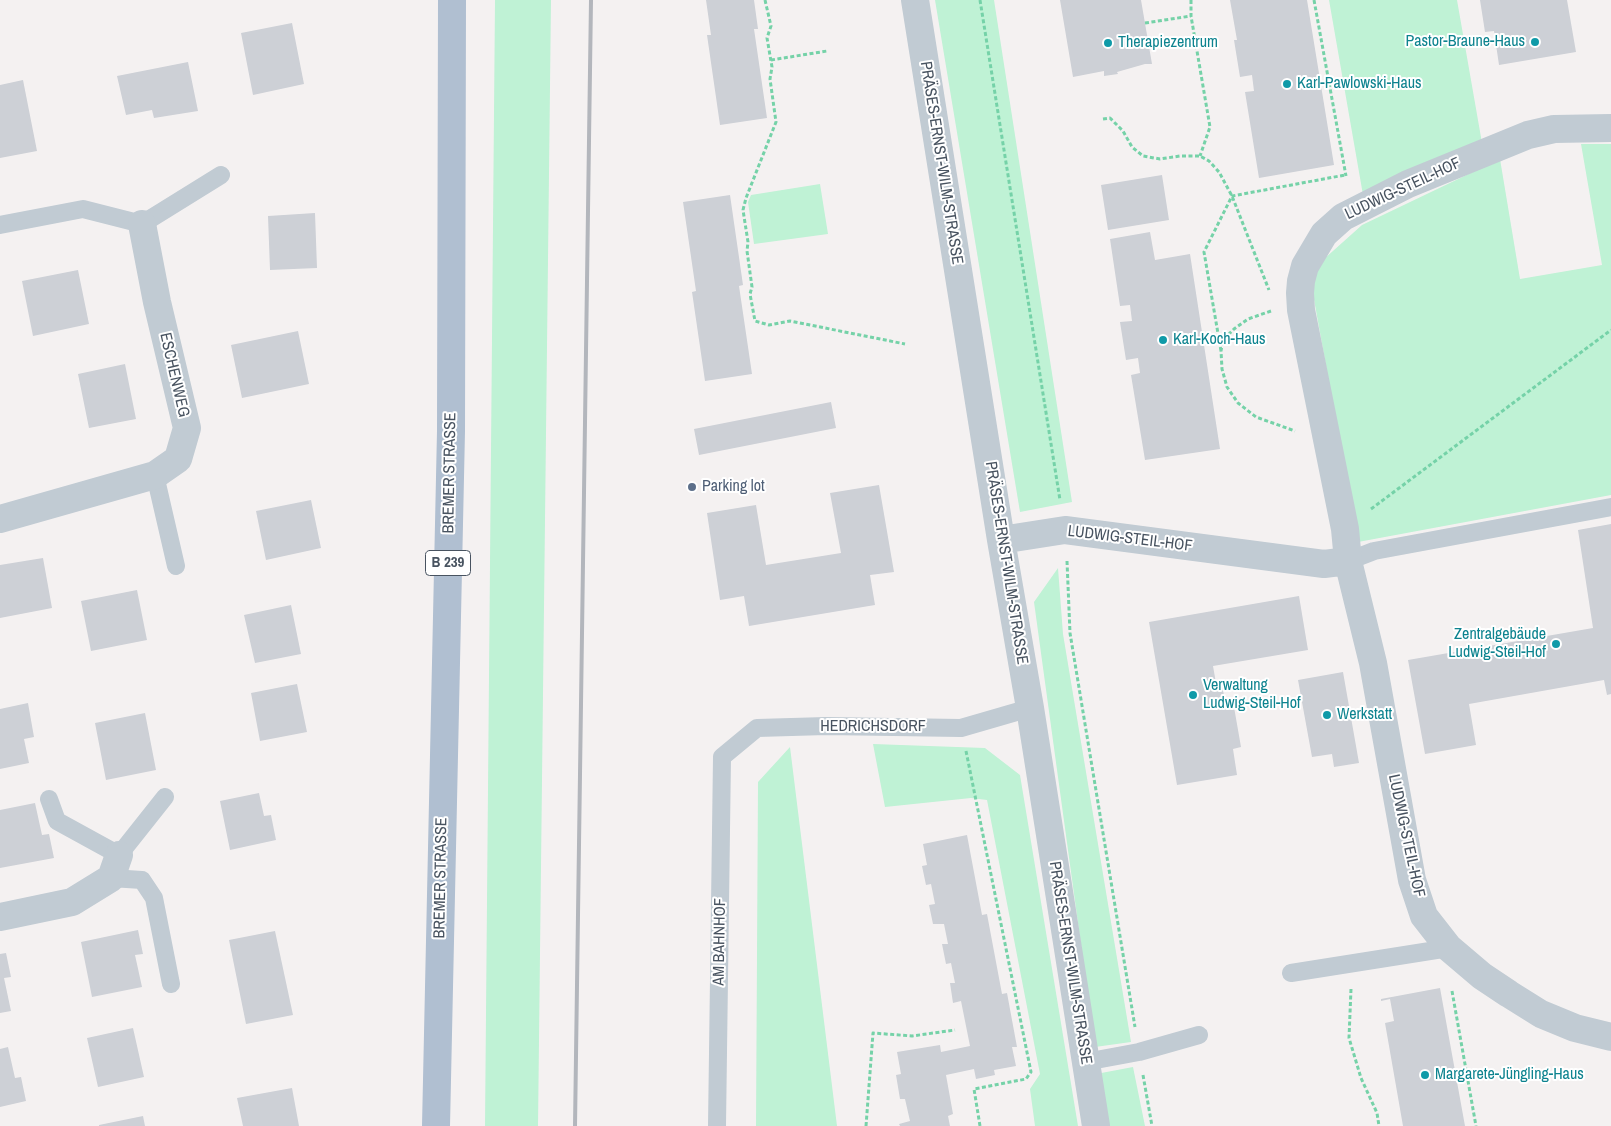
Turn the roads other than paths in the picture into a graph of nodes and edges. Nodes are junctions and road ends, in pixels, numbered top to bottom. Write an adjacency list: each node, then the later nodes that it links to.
1 (452, 0): 25 (main road, BREMER STRASSE / B 239)
2 (914, 0): 10 (street, PRÄSES-ERNST-WILM-STRASSE)
3 (1611, 128): 11 (street, LUDWIG-STEIL-HOF)
4 (221, 175): 5 (lane)
5 (142, 224): 6 (lane); 7 (street, ESCHENWEG)
6 (0, 225)
7 (155, 475): 9 (street, ESCHENWEG); 12 (lane)
8 (1611, 507): 11 (lane)
9 (0, 519)
10 (1001, 540): 11 (street, LUDWIG-STEIL-HOF); 13 (street, PRÄSES-ERNST-WILM-STRASSE)
11 (1348, 562): 19 (street, LUDWIG-STEIL-HOF)
12 (176, 566)
13 (1030, 708): 14 (lane, HEDRICHSDORF); 24 (street, PRÄSES-ERNST-WILM-STRASSE)
14 (722, 757): 26 (lane, AM BAHNHOF)
15 (165, 797): 17 (lane)
16 (49, 799): 17 (lane)
17 (115, 866): 18 (street); 21 (lane)
18 (0, 917)
19 (1449, 948): 20 (lane); 23 (street, LUDWIG-STEIL-HOF)
20 (1291, 973)
21 (171, 984)
22 (1199, 1035): 24 (lane)
23 (1611, 1037)
24 (1085, 1062): 27 (street, PRÄSES-ERNST-WILM-STRASSE)
25 (436, 1126)
26 (717, 1126)
27 (1096, 1126)

